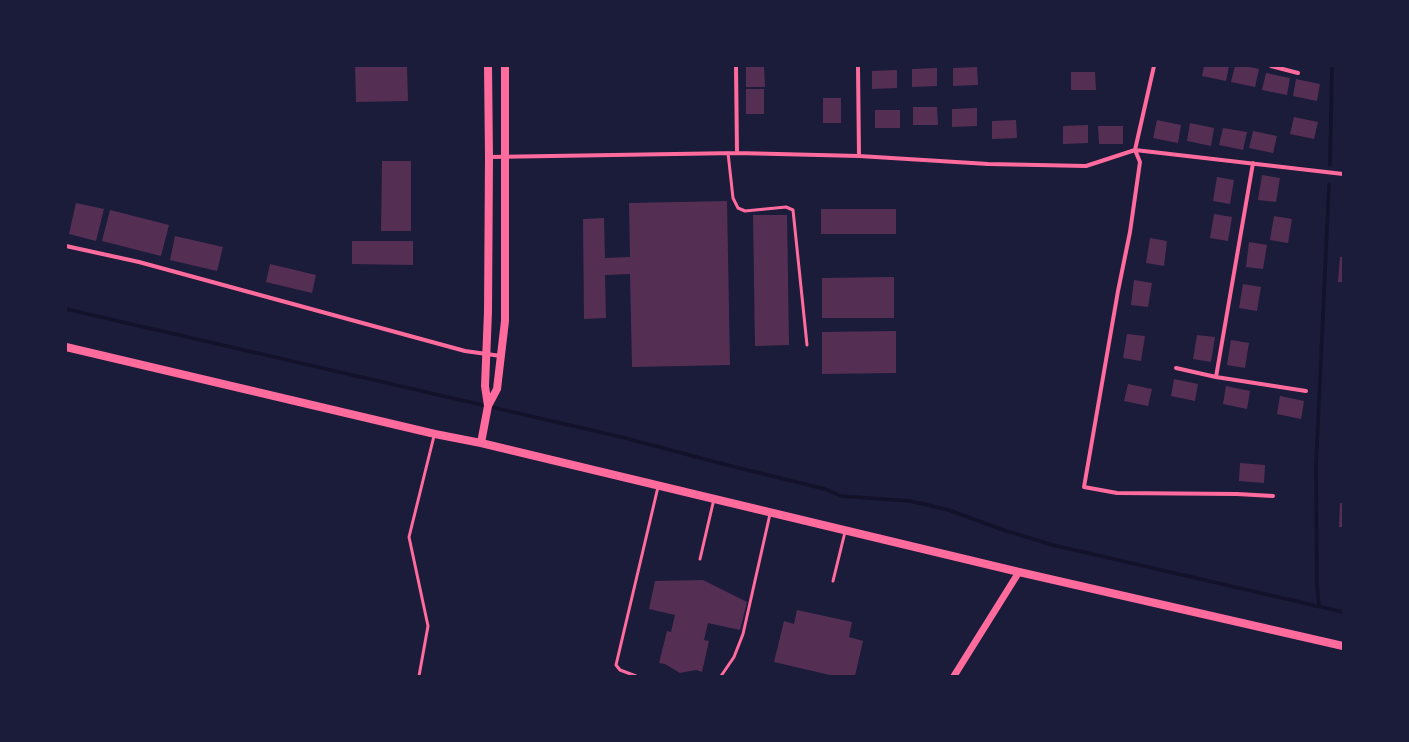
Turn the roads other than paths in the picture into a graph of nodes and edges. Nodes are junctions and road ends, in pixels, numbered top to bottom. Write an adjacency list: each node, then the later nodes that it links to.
1 (488, 66): 13 (main road)
2 (505, 66): 11 (main road)
3 (736, 66): 10 (street)
4 (858, 66): 12 (street)
5 (1154, 66): 8 (street)
6 (1271, 66): 7 (street)
7 (1298, 73)
8 (1135, 150): 12 (street); 14 (street); 28 (street)
9 (728, 153): 10 (street); 11 (street); 17 (lane)
10 (738, 153): 12 (street)
11 (505, 156): 13 (street); 20 (main road)
12 (858, 156)
13 (489, 157): 19 (main road)
14 (1253, 164): 15 (street); 22 (street)
15 (1343, 174)
16 (66, 246): 19 (street)
17 (807, 346)
18 (66, 347): 25 (main road)
19 (486, 354): 20 (street); 24 (main road)
20 (501, 356): 24 (main road)
21 (1176, 368): 22 (street)
22 (1216, 377): 23 (street)
23 (1306, 391)
24 (488, 406): 26 (main road)
25 (435, 434): 26 (main road); 36 (lane)
26 (481, 443): 27 (main road)
27 (658, 486): 29 (main road); 37 (lane)
28 (1273, 496)
29 (714, 499): 30 (main road); 32 (lane)
30 (770, 512): 31 (main road); 38 (lane)
31 (845, 530): 33 (main road); 34 (lane)
32 (700, 559)
33 (1019, 572): 35 (main road); 39 (street)
34 (833, 581)
35 (1343, 646)
36 (419, 676)
37 (636, 676)
38 (721, 676)
39 (954, 676)

